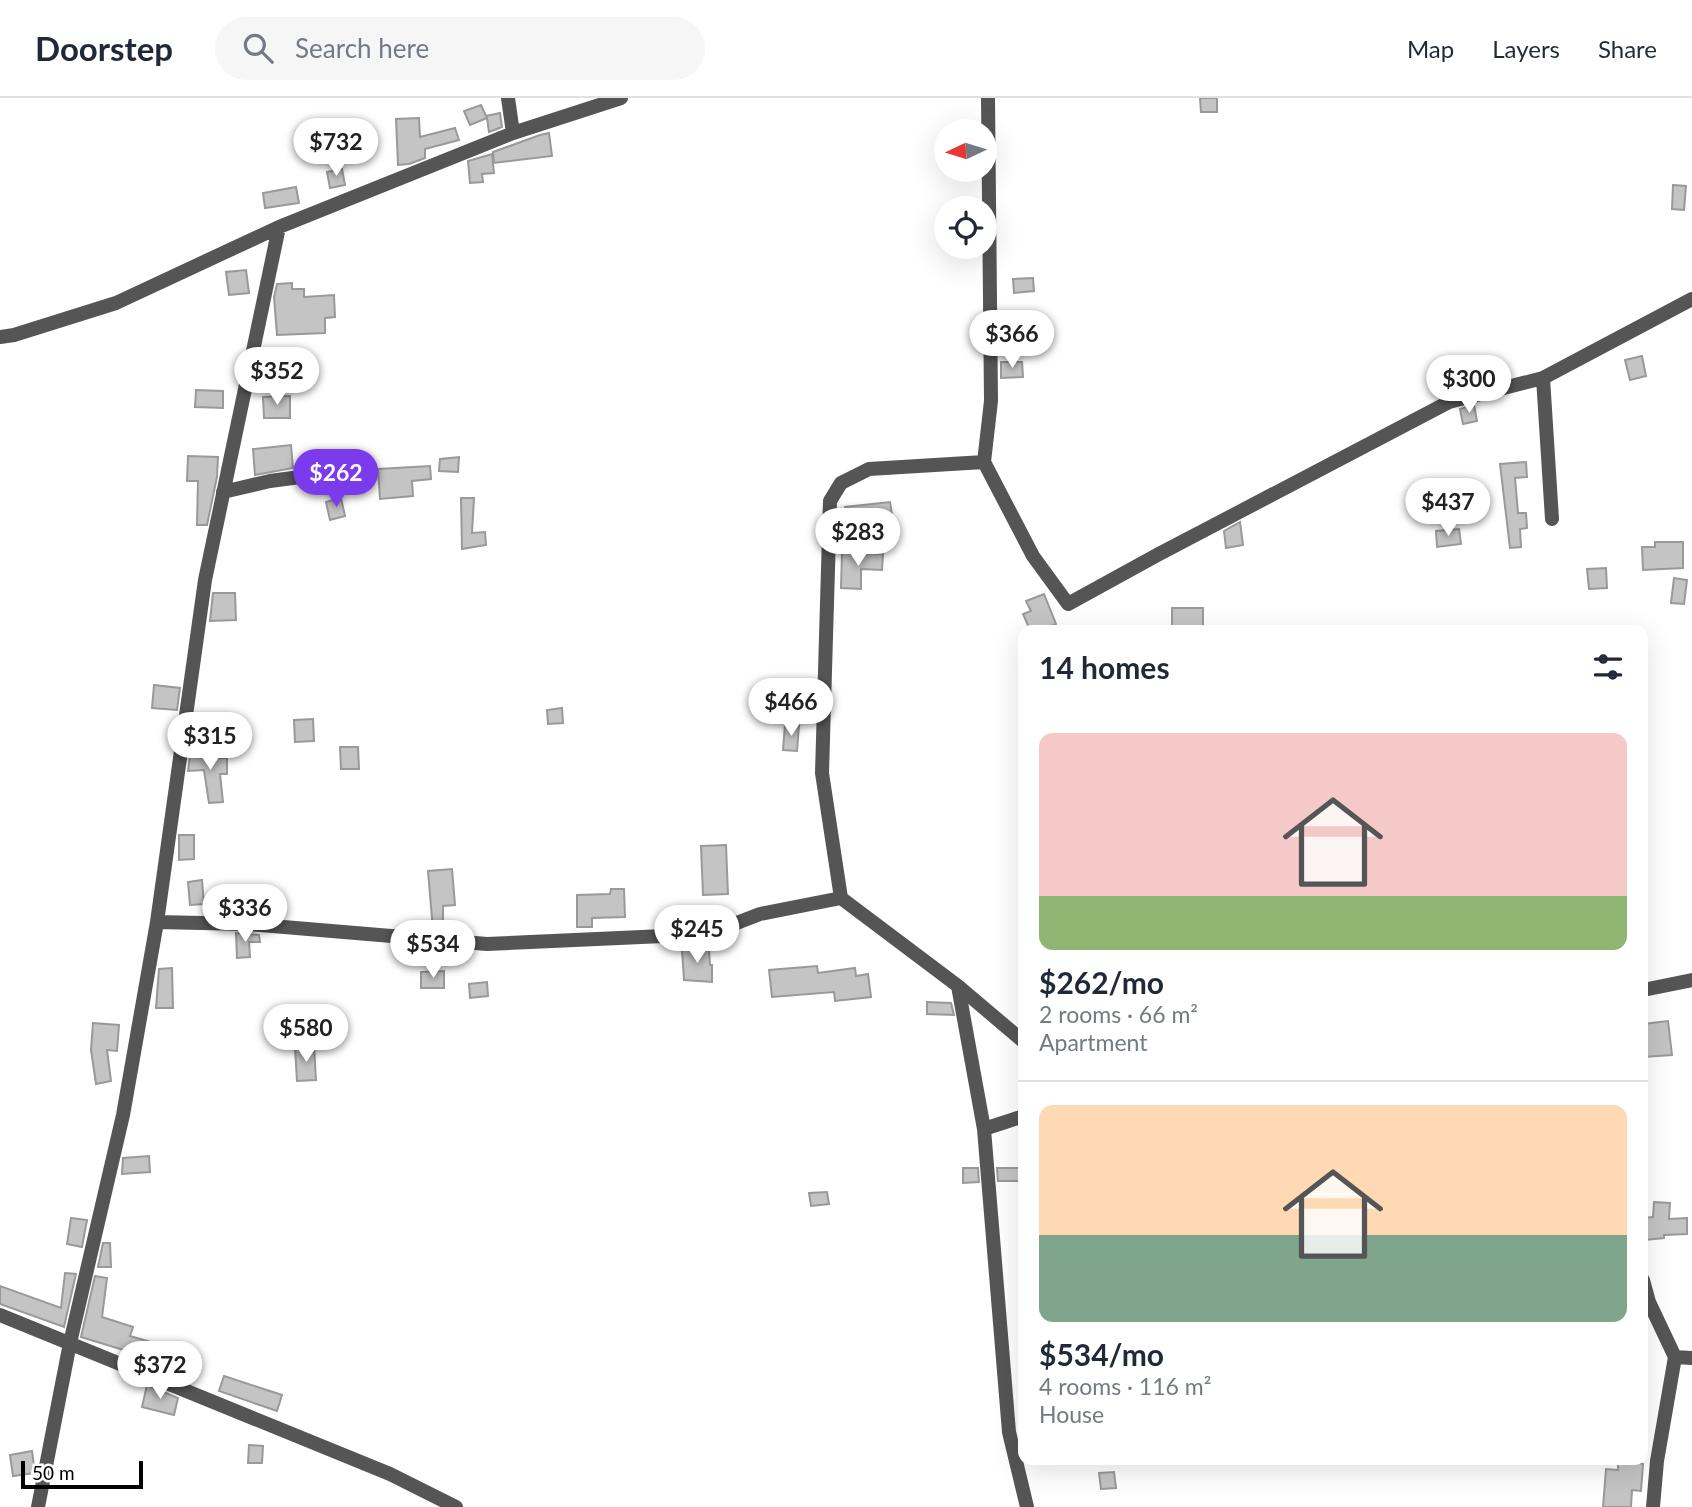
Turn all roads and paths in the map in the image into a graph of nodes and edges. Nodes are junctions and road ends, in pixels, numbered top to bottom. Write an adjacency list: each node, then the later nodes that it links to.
1 (508, 98): 4 (street)
2 (621, 98): 4 (street)
3 (988, 98): 9 (street)
4 (513, 133): 5 (street)
5 (279, 227): 7 (street); 11 (street)
6 (1692, 299): 8 (street)
7 (0, 337)
8 (1543, 378): 9 (street); 12 (street)
9 (984, 463): 13 (street)
10 (360, 469): 11 (street)
11 (223, 492): 14 (street)
12 (1552, 519)
13 (841, 898): 14 (street); 16 (street)
14 (157, 922): 23 (street)
15 (1692, 980): 17 (street)
16 (958, 986): 18 (street); 20 (street)
17 (1648, 989)
18 (1018, 1037)
19 (1018, 1118): 20 (street)
20 (984, 1129): 28 (street)
21 (1648, 1298): 24 (street)
22 (0, 1315): 23 (street)
23 (70, 1343): 26 (street); 27 (street)
24 (1675, 1357): 25 (street); 29 (street)
25 (1692, 1358)
26 (38, 1507)
27 (456, 1507)
28 (1027, 1507)
29 (1653, 1507)

